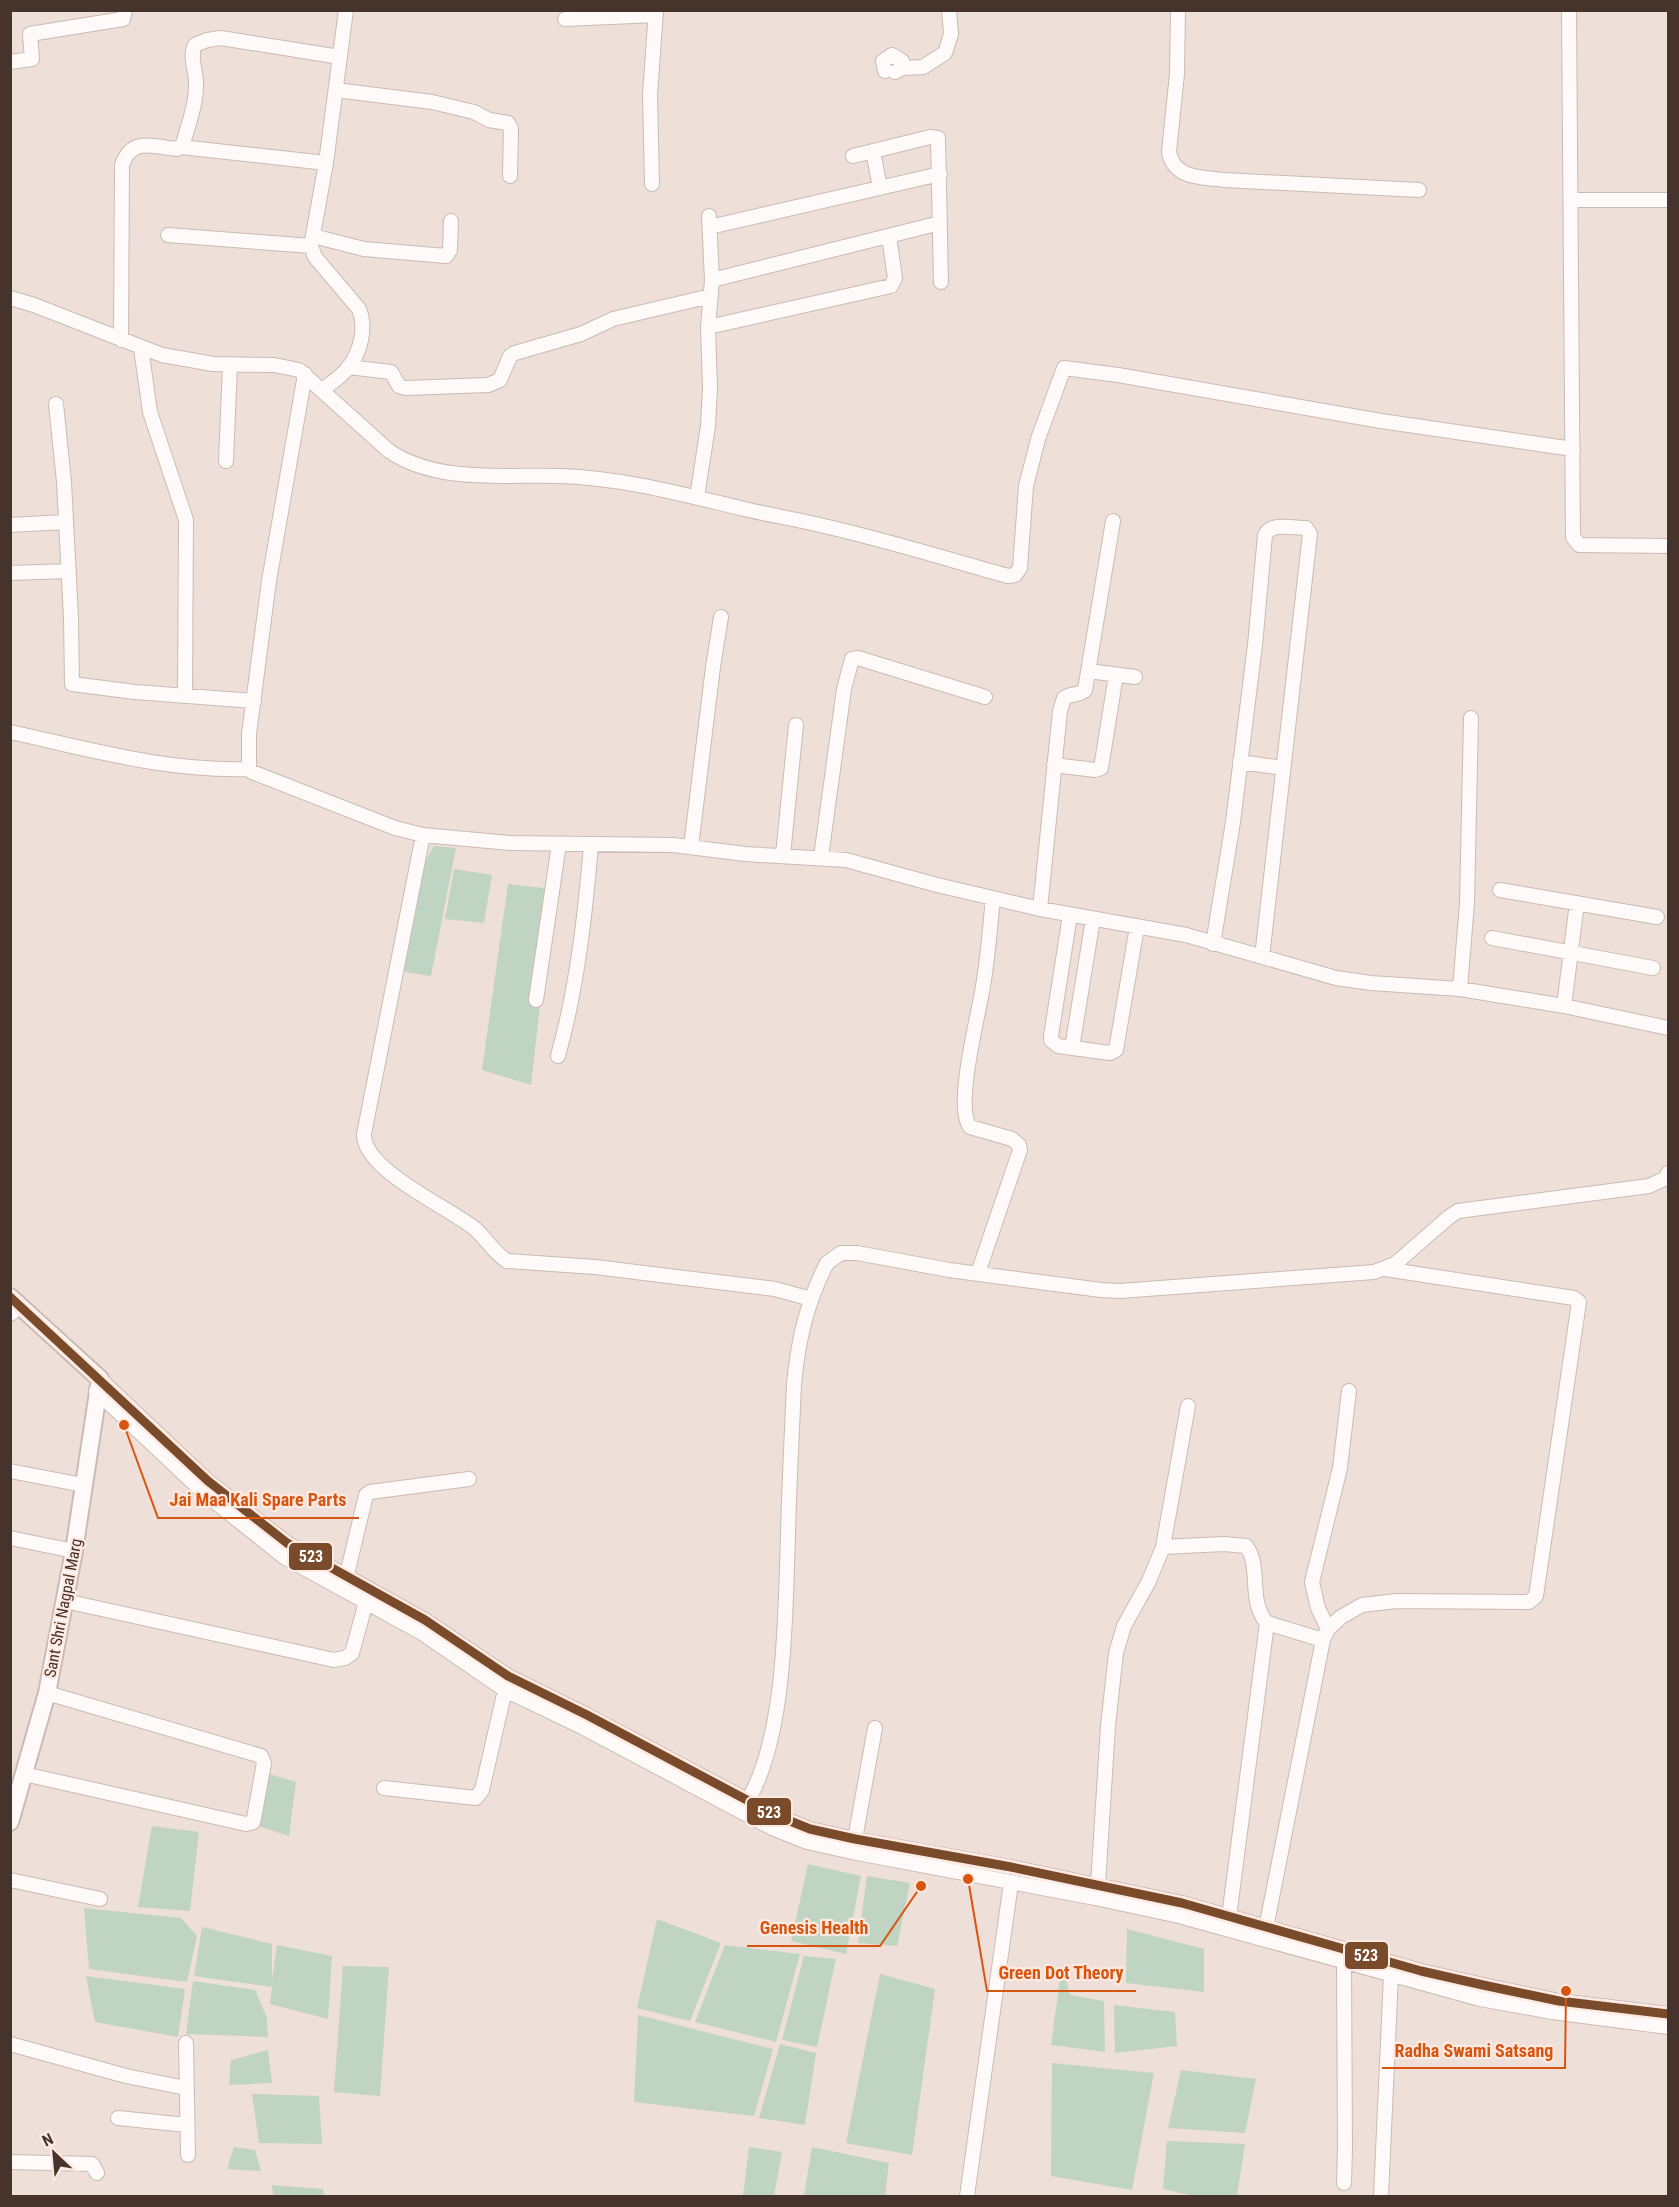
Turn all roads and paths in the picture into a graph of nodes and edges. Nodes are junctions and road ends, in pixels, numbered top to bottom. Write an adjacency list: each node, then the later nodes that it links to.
1 (125, 10): 9 (street)
2 (346, 10): 8 (street)
3 (949, 10): 10 (street)
4 (1178, 10): 20 (street)
5 (1569, 10): 21 (street)
6 (656, 13): 7 (street); 18 (street)
7 (565, 19)
8 (340, 57): 11 (street); 12 (street)
9 (10, 62)
10 (894, 71)
11 (336, 90): 15 (street); 17 (street)
12 (181, 147): 15 (street); 33 (street)
13 (873, 151): 14 (street); 16 (street); 19 (street)
14 (853, 156)
15 (326, 163): 27 (street)
16 (940, 174): 19 (street); 24 (street)
17 (510, 176)
18 (652, 184)
19 (880, 188): 28 (street)
20 (1419, 190)
21 (1572, 200): 22 (street); 40 (street)
22 (1668, 200)
23 (451, 221): 27 (street)
24 (940, 223): 26 (street); 29 (street)
25 (168, 235): 27 (street)
26 (889, 236): 28 (street); 32 (street)
27 (312, 241): 36 (street)
28 (712, 280): 30 (street)
29 (940, 282)
30 (711, 296): 32 (street); 36 (street)
31 (10, 298): 33 (street)
32 (708, 327): 42 (street)
33 (121, 340): 34 (street)
34 (141, 348): 35 (street); 53 (street)
35 (230, 365): 37 (street); 41 (street)
36 (348, 368): 38 (street)
37 (305, 374): 38 (street); 55 (street)
38 (322, 390): 42 (street)
39 (56, 404): 44 (street)
40 (1572, 449): 42 (street); 46 (street)
41 (226, 461)
42 (697, 497)
43 (1113, 521): 50 (street)
44 (66, 522): 45 (street); 47 (street)
45 (10, 525)
46 (1668, 546)
47 (69, 571): 48 (street); 53 (street)
48 (10, 573)
49 (721, 616): 66 (street)
50 (1089, 671): 51 (street); 60 (street)
51 (1116, 675): 52 (street); 60 (street)
52 (1135, 677)
53 (185, 694): 55 (street)
54 (986, 697): 68 (street)
55 (254, 701): 62 (street)
56 (1471, 718): 82 (street)
57 (796, 724): 67 (street)
58 (10, 732): 62 (street)
59 (1240, 762): 61 (street); 61 (street); 78 (street)
60 (1054, 765): 72 (street)
61 (1283, 768): 80 (street)
62 (249, 769): 63 (street)
63 (423, 834): 64 (street); 91 (street)
64 (560, 844): 65 (street); 83 (street)
65 (591, 845): 66 (street); 87 (street)
66 (691, 847): 67 (street)
67 (783, 855): 68 (street)
68 (820, 857): 70 (street)
69 (1500, 890): 71 (street)
70 (993, 898): 72 (street); 90 (street)
71 (1577, 903): 74 (street); 79 (street)
72 (1040, 909): 73 (street)
73 (1070, 915): 75 (street); 86 (street)
74 (1657, 917)
75 (1093, 919): 76 (street); 86 (street)
76 (1137, 927): 78 (street); 86 (street)
77 (1492, 938): 79 (street)
78 (1212, 944): 80 (street)
79 (1570, 953): 81 (street); 84 (street)
80 (1262, 957): 82 (street)
81 (1653, 968)
82 (1460, 989): 84 (street)
83 (536, 1000)
84 (1564, 1006): 85 (street)
85 (1668, 1028)
86 (1072, 1048)
87 (558, 1056)
88 (1668, 1173): 89 (street)
89 (1385, 1269): 90 (street); 106 (street)
90 (978, 1274): 91 (street)
91 (811, 1299): 112 (street)
92 (11, 1309): 93 (main road)
93 (98, 1385): 98 (main road, Sant Shri Nagpal Marg); 102 (street)
94 (1349, 1391): 106 (street)
95 (1188, 1406): 100 (street)
96 (10, 1471): 98 (street)
97 (469, 1479): 102 (street)
98 (83, 1485): 101 (main road, Sant Shri Nagpal Marg)
99 (10, 1538): 101 (street)
100 (1163, 1547): 105 (street); 118 (street)
101 (74, 1551): 103 (main road, Sant Shri Nagpal Marg)
102 (345, 1583): 104 (street); 112 (street)
103 (64, 1601): 104 (street); 108 (main road, Sant Shri Nagpal Marg)
104 (366, 1602): 107 (street)
105 (1267, 1623): 106 (street); 120 (street)
106 (1326, 1634): 121 (street)
107 (505, 1690): 111 (street); 112 (street)
108 (47, 1693): 110 (main road, Sant Shri Nagpal Marg); 110 (street)
109 (875, 1728): 114 (street)
110 (24, 1774): 113 (main road, Sant Shri Nagpal Marg)
111 (384, 1788)
112 (745, 1806): 114 (street); 117 (street)
113 (10, 1822)
114 (855, 1839): 115 (street)
115 (1002, 1865): 117 (street); 118 (street)
116 (10, 1880): 119 (street)
117 (1005, 1882): 122 (street); 135 (street)
118 (1098, 1885): 120 (street)
119 (100, 1899)
120 (1229, 1917): 121 (street)
121 (1266, 1928): 124 (street)
122 (1344, 1963): 123 (street); 134 (street)
123 (1391, 1975): 125 (street); 136 (street)
124 (1668, 2014)
125 (1668, 2027)
126 (186, 2043): 128 (street)
127 (10, 2044): 128 (street)
128 (186, 2088): 130 (street)
129 (118, 2118): 130 (street)
130 (187, 2125): 131 (street)
131 (188, 2155)
132 (10, 2162): 133 (street)
133 (97, 2173)
134 (1344, 2183)
135 (967, 2196)
136 (1381, 2196)

